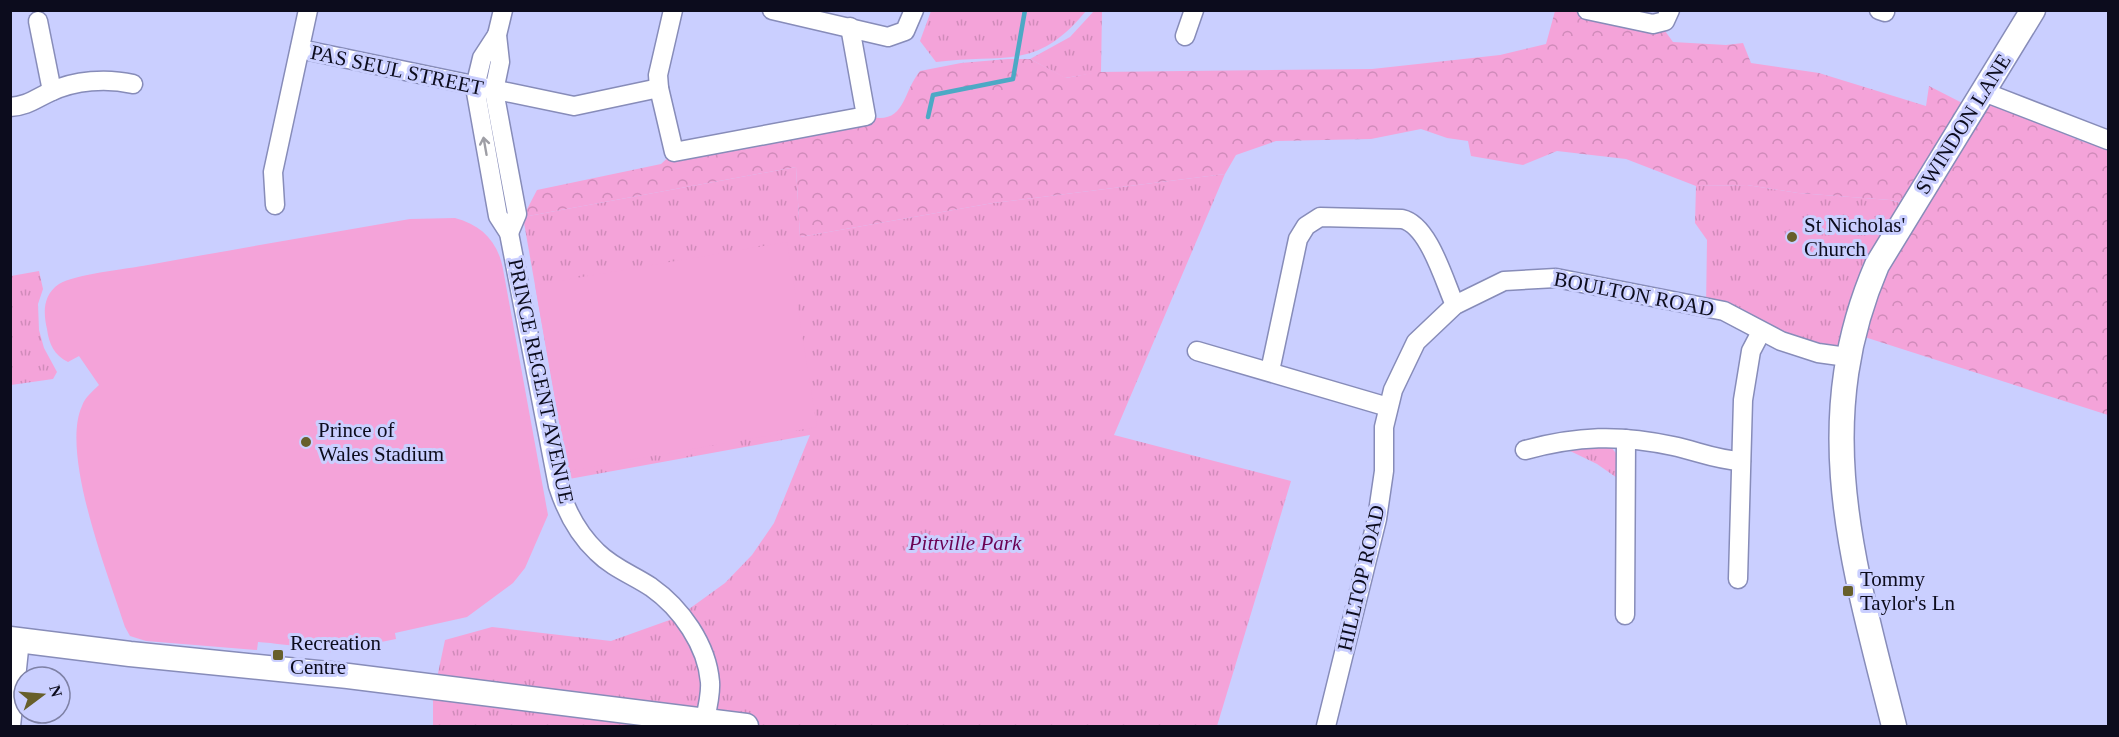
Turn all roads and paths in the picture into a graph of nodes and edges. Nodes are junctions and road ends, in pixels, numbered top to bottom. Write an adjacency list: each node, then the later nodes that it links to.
1 (308, 10): 14 (street)
2 (503, 10): 12 (street, PRINCE REGENT AVENUE)
3 (673, 10): 17 (street)
4 (772, 10): 11 (street)
5 (914, 10): 11 (street)
6 (1194, 10): 13 (street)
7 (1587, 10): 8 (street)
8 (1670, 10)
9 (2033, 10): 20 (street, SWINDON LANE)
10 (38, 21): 18 (street)
11 (850, 27): 17 (street)
12 (497, 35): 16 (street, PRINCE REGENT AVENUE); 19 (street, PRINCE REGENT AVENUE)
13 (1185, 36)
14 (300, 49): 16 (street, PAS SEUL STREET); 23 (street)
15 (133, 84): 18 (street)
16 (475, 87): 19 (street, PAS SEUL STREET); 24 (street, PRINCE REGENT AVENUE, one-way to 16)
17 (658, 88): 19 (street, PAS SEUL STREET)
18 (52, 91): 21 (street)
19 (494, 91): 24 (street, PRINCE REGENT AVENUE)
20 (1980, 99): 22 (street); 28 (street, SWINDON LANE)
21 (10, 108)
22 (2109, 140)
23 (275, 205)
24 (509, 232): 38 (street, PRINCE REGENT AVENUE)
25 (1455, 305): 26 (street, BOULTON ROAD); 29 (street); 30 (street, BOULTON ROAD)
26 (1761, 332): 28 (street, BOULTON ROAD); 34 (street)
27 (1197, 351): 29 (street)
28 (1847, 357): 42 (street, SWINDON LANE)
29 (1270, 371): 30 (street)
30 (1388, 406): 31 (street, BOULTON ROAD)
31 (1384, 427): 41 (street, HILLTOP ROAD)
32 (1626, 439): 33 (street); 34 (street); 36 (street)
33 (1525, 450)
34 (1741, 461): 35 (street)
35 (1738, 579)
36 (1625, 615)
37 (15, 640): 38 (street); 39 (street)
38 (704, 723): 40 (street)
39 (11, 726)
40 (746, 726)
41 (1326, 726)
42 (1894, 726)

